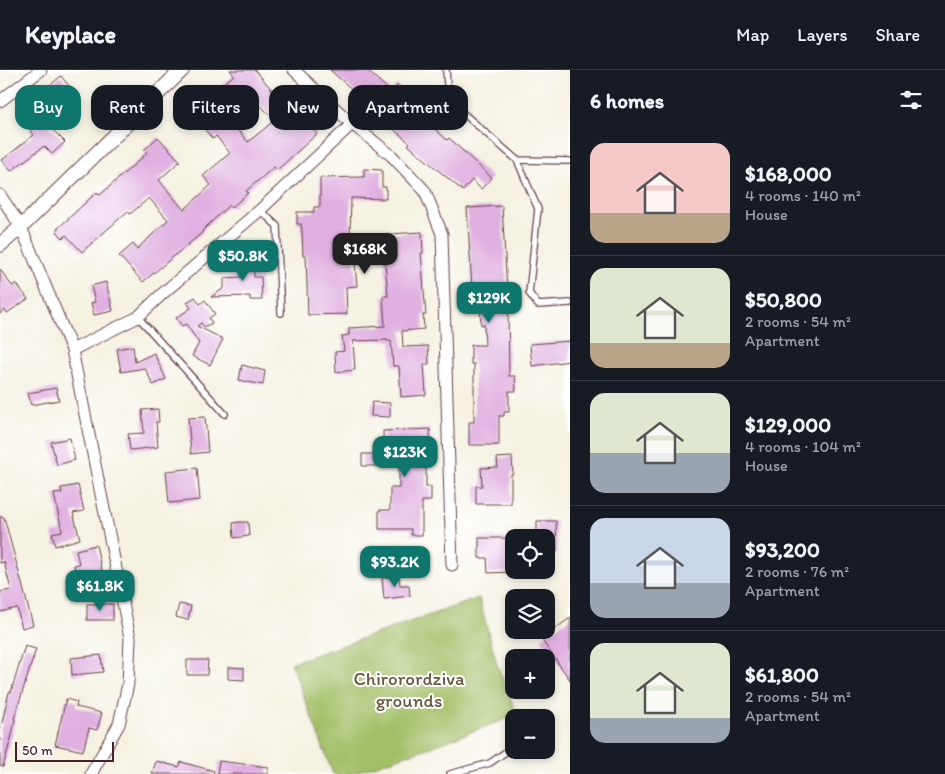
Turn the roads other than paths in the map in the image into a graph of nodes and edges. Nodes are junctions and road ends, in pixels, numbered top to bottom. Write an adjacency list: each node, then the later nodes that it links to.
1 (41, 70): 5 (street)
2 (182, 70): 13 (street)
3 (294, 70): 6 (street)
4 (446, 70): 9 (lane)
5 (0, 101)
6 (348, 120)
7 (348, 128): 12 (street)
8 (360, 130): 20 (street)
9 (517, 160): 10 (lane); 15 (lane)
10 (570, 162)
11 (0, 196): 13 (street)
12 (260, 210): 16 (lane); 17 (street)
13 (22, 226): 14 (street); 18 (street)
14 (0, 244)
15 (570, 304)
16 (281, 313)
17 (138, 316): 18 (street); 19 (lane)
18 (72, 350): 22 (street)
19 (225, 414)
20 (452, 565)
21 (505, 752): 23 (lane)
22 (91, 774)
23 (450, 774)

